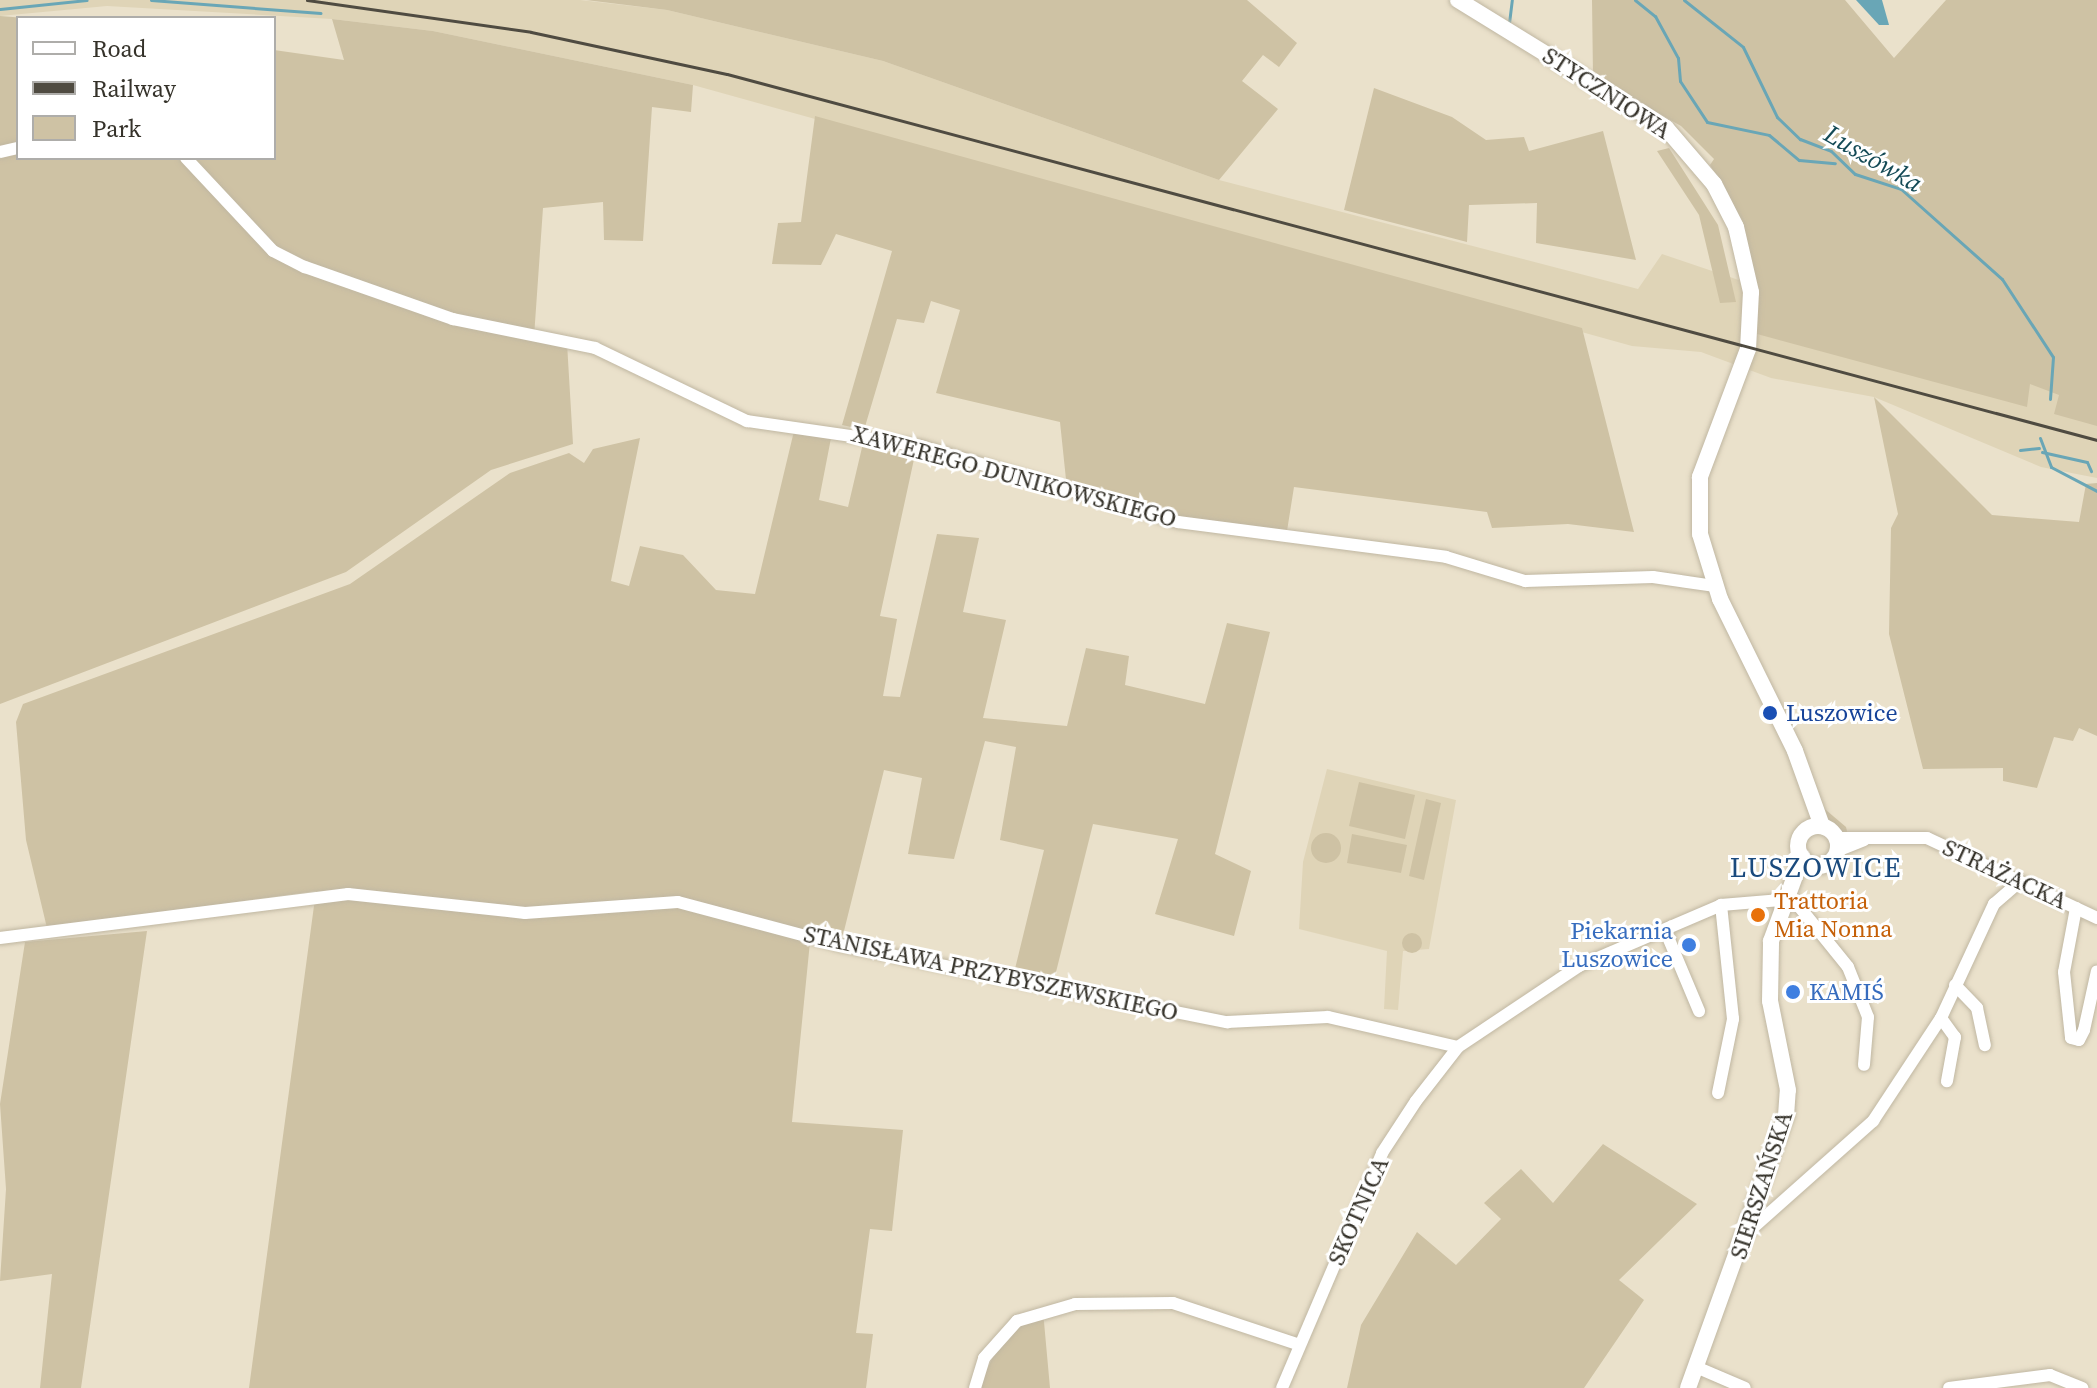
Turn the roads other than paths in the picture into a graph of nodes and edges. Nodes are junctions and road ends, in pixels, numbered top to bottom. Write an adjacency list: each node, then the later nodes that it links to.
1 (1458, 0): 3 (street, STYCZNIOWA)
2 (188, 160): 3 (street, XAWEREGO DUNIKOWSKIEGO)
3 (1715, 586): 4 (street, STYCZNIOWA)
4 (1816, 827): 5 (street); 6 (street)
5 (1837, 844): 6 (street); 7 (street, STRAŻACKA)
6 (1808, 861): 8 (street)
7 (2018, 883): 10 (street, STRAŻACKA); 15 (street)
8 (1787, 890): 9 (street); 20 (street); 23 (street, SIERSZAŃSKA)
9 (1721, 905): 12 (street); 22 (street)
10 (2076, 908): 11 (street, STRAŻACKA); 14 (street)
11 (2097, 918)
12 (1665, 930): 16 (street); 19 (street)
13 (0, 938): 19 (street, STANISŁAWA PRZYBYSZEWSKIEGO)
14 (2097, 971)
15 (1955, 985): 17 (street); 18 (street)
16 (1699, 1011)
17 (1941, 1018): 21 (street); 23 (street)
18 (1985, 1045)
19 (1458, 1047): 24 (street, SKOTNICA)
20 (1864, 1065)
21 (1947, 1081)
22 (1718, 1093)
23 (1747, 1233): 25 (street, SIERSZAŃSKA)
24 (1297, 1344): 26 (street); 27 (street, SKOTNICA)
25 (1696, 1367): 28 (street, SIERSZAŃSKA); 29 (street)
26 (975, 1388)
27 (1282, 1388)
28 (1688, 1388)
29 (1745, 1388)
30 (1949, 1388): 31 (street)
31 (2082, 1388)

